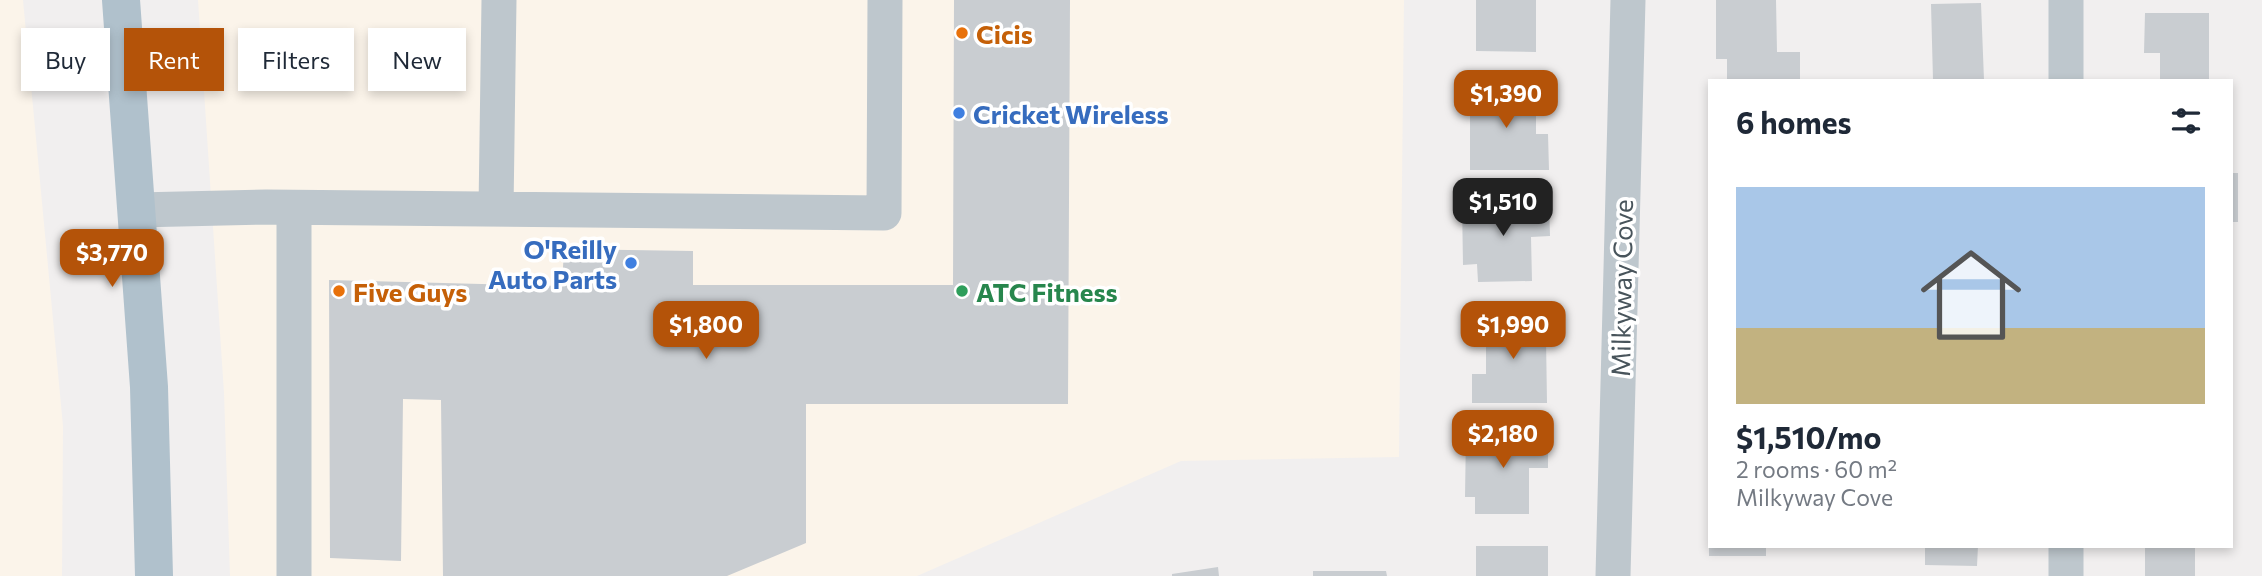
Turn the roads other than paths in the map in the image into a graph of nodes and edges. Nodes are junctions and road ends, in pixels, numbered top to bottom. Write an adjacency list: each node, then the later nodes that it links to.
1 (121, 0): 9 (main road)
2 (499, 0): 8 (street)
3 (885, 0): 8 (street)
4 (1628, 0): 13 (street, Milkyway Cove)
5 (2066, 0): 6 (street)
6 (2066, 79)
7 (294, 208): 8 (street); 9 (street); 12 (street)
8 (496, 209)
9 (137, 210): 11 (main road)
10 (2066, 548): 14 (street)
11 (154, 576)
12 (295, 576)
13 (1613, 576)
14 (2066, 576)

